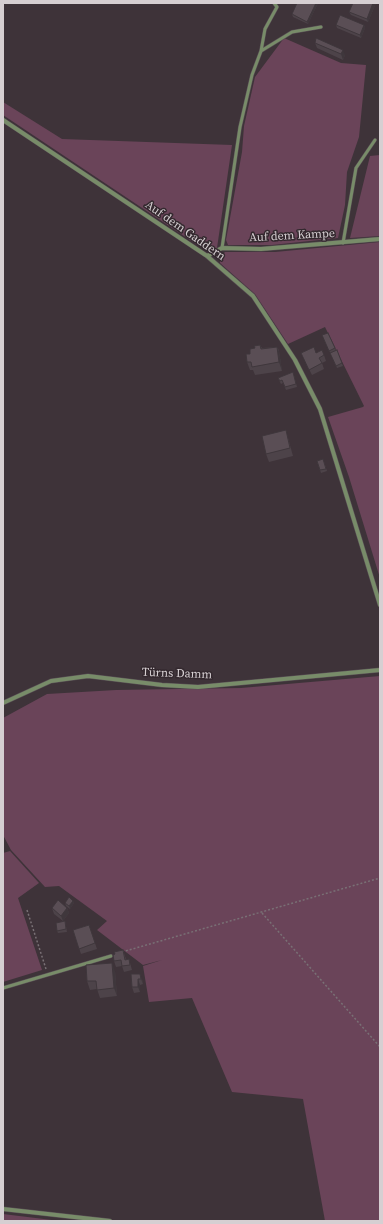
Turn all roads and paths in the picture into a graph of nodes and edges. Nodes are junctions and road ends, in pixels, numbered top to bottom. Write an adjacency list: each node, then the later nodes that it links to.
1 (274, 3): 3 (lane)
2 (320, 27): 3 (lane)
3 (261, 51): 8 (lane)
4 (3, 120): 9 (street, Auf dem Gaddern)
5 (375, 140): 7 (lane)
6 (380, 239): 7 (street, Auf dem Kampe)
7 (343, 243): 8 (street, Auf dem Kampe)
8 (222, 248): 9 (street, Auf dem Kampe)
9 (207, 256): 10 (street, Auf dem Gaddern)
10 (380, 605)
11 (380, 670): 12 (street, Türns Damm)
12 (3, 703)
13 (380, 878): 15 (path)
14 (27, 910): 17 (path)
15 (262, 913): 16 (path); 19 (path)
16 (111, 956): 17 (lane)
17 (48, 974): 18 (lane)
18 (3, 988)
19 (380, 1046)
20 (3, 1209): 21 (street)
21 (110, 1221)

